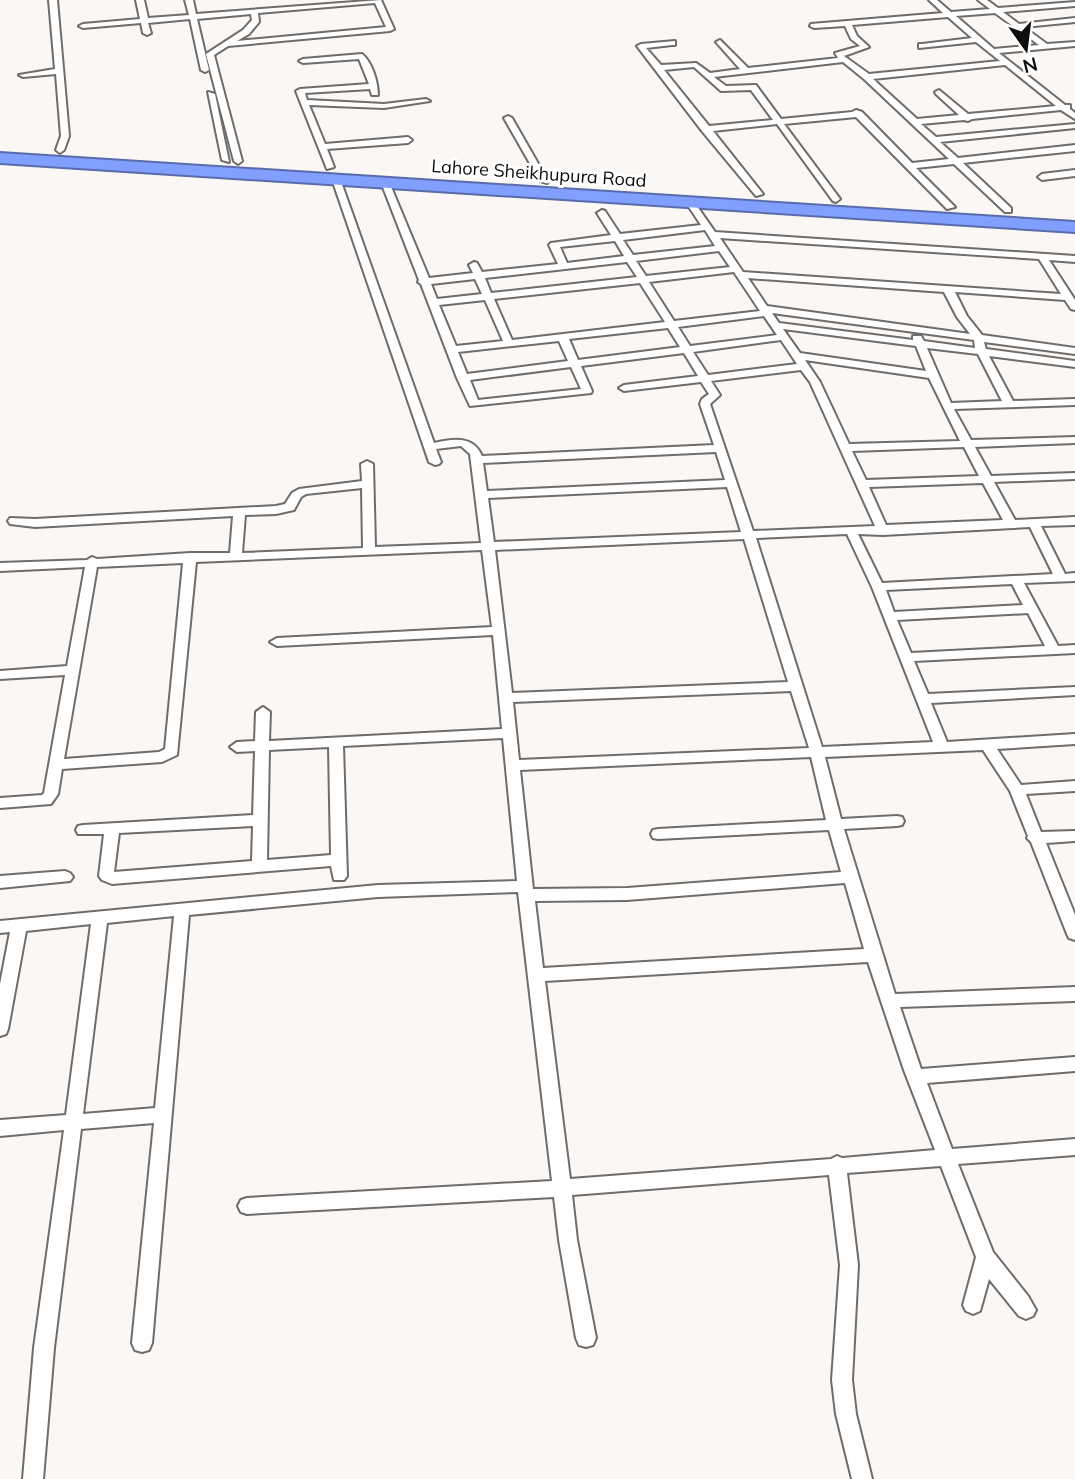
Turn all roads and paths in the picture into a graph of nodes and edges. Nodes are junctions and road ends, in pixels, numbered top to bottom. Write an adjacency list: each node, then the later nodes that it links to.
1 (53, 0): 32 (street)
2 (140, 0): 13 (street)
3 (189, 0): 11 (street)
4 (933, 0): 10 (street)
5 (982, 0): 8 (street)
6 (378, 2): 9 (street); 22 (street)
7 (1074, 2): 8 (street)
8 (996, 10): 10 (street); 17 (street)
9 (250, 13): 11 (street); 22 (street); 27 (street)
10 (951, 15): 14 (street); 19 (street)
11 (193, 17): 13 (street); 27 (street)
12 (1075, 20): 17 (street)
13 (144, 21): 15 (street); 18 (street)
14 (847, 23): 16 (street); 28 (street)
15 (83, 26)
16 (814, 26)
17 (1017, 26): 25 (street)
18 (147, 33)
19 (978, 40): 24 (street); 26 (street)
20 (720, 42): 33 (street)
21 (672, 43): 31 (street)
22 (227, 44): 59 (street)
23 (1075, 44): 25 (street)
24 (922, 46)
25 (1045, 47): 26 (street)
26 (992, 51): 30 (street)
27 (201, 53): 59 (street)
28 (844, 60): 33 (street); 36 (street)
29 (303, 61): 37 (street)
30 (1007, 64): 36 (street); 42 (street)
31 (657, 68): 35 (street); 50 (street)
32 (60, 71): 34 (street); 57 (street)
33 (746, 71): 35 (street)
34 (23, 75)
35 (709, 75): 47 (street)
36 (867, 77): 48 (street)
37 (373, 86): 40 (street); 41 (street)
38 (939, 92): 44 (street)
39 (426, 101): 41 (street)
40 (305, 102): 41 (street); 55 (street)
41 (377, 105)
42 (1062, 107): 43 (street); 44 (street); 45 (street)
43 (1075, 107)
44 (966, 117): 48 (street); 51 (street)
45 (1075, 117)
46 (508, 118): 65 (street)
47 (777, 121): 50 (street); 61 (street); 68 (street)
48 (914, 122): 53 (street)
49 (1075, 126): 51 (street)
50 (705, 130): 67 (street)
51 (989, 139): 53 (street)
52 (408, 140): 55 (street)
53 (932, 140): 60 (street)
54 (0, 146): 57 (highway, Lahore Sheikhupura Road)
55 (323, 147): 62 (street)
56 (1075, 148): 60 (street)
57 (60, 150): 59 (highway, Lahore Sheikhupura Road)
58 (0, 158): 62 (highway, Lahore Sheikhupura Road)
59 (232, 161): 62 (highway, Lahore Sheikhupura Road)
60 (957, 162): 61 (street); 71 (street)
61 (911, 166): 70 (street)
62 (333, 173): 65 (highway, Lahore Sheikhupura Road); 66 (highway, Lahore Sheikhupura Road); 117 (street)
63 (1075, 173): 64 (street)
64 (1042, 177)
65 (544, 181): 67 (highway, Lahore Sheikhupura Road)
66 (385, 182): 69 (highway, Lahore Sheikhupura Road); 86 (street)
67 (759, 194): 68 (highway, Lahore Sheikhupura Road)
68 (836, 200): 70 (highway, Lahore Sheikhupura Road)
69 (689, 201): 74 (highway, Lahore Sheikhupura Road); 75 (street)
70 (950, 207): 71 (highway, Lahore Sheikhupura Road)
71 (1008, 210): 73 (highway, Lahore Sheikhupura Road)
72 (602, 213): 76 (street)
73 (1075, 214)
74 (1075, 228)
75 (710, 231): 76 (street); 77 (street); 78 (street)
76 (617, 237): 79 (street); 82 (street)
77 (721, 248): 79 (street); 83 (street)
78 (1042, 257): 80 (street); 89 (street)
79 (629, 258): 82 (street); 85 (street)
80 (1075, 259)
81 (474, 265): 84 (street)
82 (564, 266): 84 (street)
83 (738, 272): 85 (street); 87 (street); 92 (street)
84 (479, 275): 86 (street); 88 (street)
85 (642, 279): 88 (street); 93 (street)
86 (424, 282): 90 (street)
87 (948, 289): 89 (street); 97 (street)
88 (489, 297): 90 (street); 100 (street)
89 (1068, 297): 91 (street)
90 (432, 303): 101 (street)
91 (1075, 307)
92 (766, 311): 93 (street); 94 (street); 95 (street)
93 (670, 325): 98 (street); 102 (street)
94 (774, 325): 96 (street); 99 (street)
95 (915, 328): 97 (street); 99 (street)
96 (783, 337): 102 (street); 105 (street)
97 (978, 337): 103 (street); 104 (street)
98 (563, 338): 100 (street); 106 (street)
99 (919, 343): 103 (street); 108 (street)
100 (509, 344): 101 (street)
101 (452, 350): 109 (street)
102 (685, 350): 106 (street); 110 (street)
103 (981, 351): 107 (street); 113 (street)
104 (1075, 351)
105 (801, 361): 108 (street); 110 (street); 119 (street)
106 (575, 363): 109 (street); 109 (street)
107 (1075, 364)
108 (932, 375): 114 (street)
109 (463, 377)
110 (703, 378): 111 (street); 118 (street)
111 (624, 388)
112 (1075, 401): 113 (street)
113 (1009, 404): 114 (street)
114 (947, 407): 116 (street)
115 (1075, 440): 116 (street)
116 (967, 444): 119 (street); 124 (street)
117 (430, 447): 120 (street); 121 (street)
118 (721, 448): 120 (street); 125 (street)
119 (844, 448): 127 (street)
120 (476, 460): 128 (street)
121 (435, 462)
122 (367, 464): 126 (street)
123 (1075, 476): 124 (street)
124 (988, 481): 127 (street); 133 (street)
125 (732, 483): 128 (street); 136 (street)
126 (368, 484): 129 (street); 138 (street)
127 (861, 484): 135 (street)
128 (480, 495): 137 (street)
129 (239, 512): 130 (street); 139 (street)
130 (13, 521)
131 (1075, 521): 132 (street)
132 (1034, 523): 133 (street); 143 (street)
133 (1011, 524): 135 (street)
134 (851, 531): 135 (street); 136 (street); 145 (street)
135 (883, 531)
136 (749, 536): 137 (street); 155 (street)
137 (486, 547): 138 (street); 148 (street)
138 (369, 551): 139 (street)
139 (236, 555): 140 (street)
140 (190, 557): 141 (street); 168 (street)
141 (92, 561): 142 (street); 153 (street)
142 (0, 567)
143 (1068, 578): 144 (street)
144 (1016, 580): 145 (street); 146 (street)
145 (878, 587): 147 (street)
146 (1032, 609): 147 (street); 151 (street)
147 (890, 616): 152 (street)
148 (499, 631): 149 (street); 157 (street)
149 (277, 642)
150 (1075, 649): 151 (street)
151 (1054, 650): 152 (street)
152 (908, 657): 158 (street)
153 (73, 670): 154 (street); 168 (street)
154 (0, 675)
155 (794, 686): 157 (street); 167 (street)
156 (1075, 691): 158 (street)
157 (506, 698): 160 (street)
158 (925, 699): 166 (street)
159 (263, 712): 164 (street)
160 (509, 733): 162 (street); 169 (street)
161 (1075, 739): 163 (street)
162 (336, 742): 164 (street); 181 (street)
163 (987, 745): 166 (street); 171 (street)
164 (262, 746): 165 (street); 173 (street)
165 (237, 747)
166 (942, 747): 167 (street)
167 (817, 752): 169 (street); 175 (street)
168 (56, 765): 172 (street)
169 (513, 765): 185 (street)
170 (1075, 786): 171 (street)
171 (1017, 790): 180 (street)
172 (0, 803)
173 (259, 820): 176 (street); 181 (street)
174 (897, 821): 175 (street)
175 (835, 825): 178 (street); 183 (street)
176 (111, 829): 177 (street); 181 (street)
177 (83, 830)
178 (658, 834)
179 (1075, 836): 180 (street)
180 (1034, 838): 186 (street)
181 (258, 867)
182 (65, 877): 184 (street)
183 (851, 877): 185 (street); 192 (street)
184 (0, 882)
185 (526, 890): 187 (street); 193 (street)
186 (1070, 908): 191 (street)
187 (182, 911): 188 (street); 199 (street)
188 (100, 918): 189 (street); 200 (street)
189 (19, 925): 190 (street); 196 (street)
190 (0, 927)
191 (1075, 934)
192 (874, 955): 193 (street); 195 (street)
193 (536, 975): 205 (street)
194 (1075, 994): 195 (street)
195 (890, 1001): 198 (street)
196 (0, 1030)
197 (1075, 1064): 198 (street)
198 (916, 1077): 203 (street)
199 (163, 1115): 200 (street); 211 (street)
200 (74, 1122): 201 (street); 212 (street)
201 (0, 1128)
202 (1075, 1147): 203 (street)
203 (946, 1157): 204 (street); 207 (street)
204 (837, 1164): 205 (street); 213 (street)
205 (562, 1188): 206 (street); 210 (street)
206 (247, 1206)
207 (985, 1257): 208 (street); 209 (street)
208 (973, 1305)
209 (1026, 1310)
210 (586, 1338)
211 (142, 1343)
212 (33, 1479)
213 (862, 1479)

